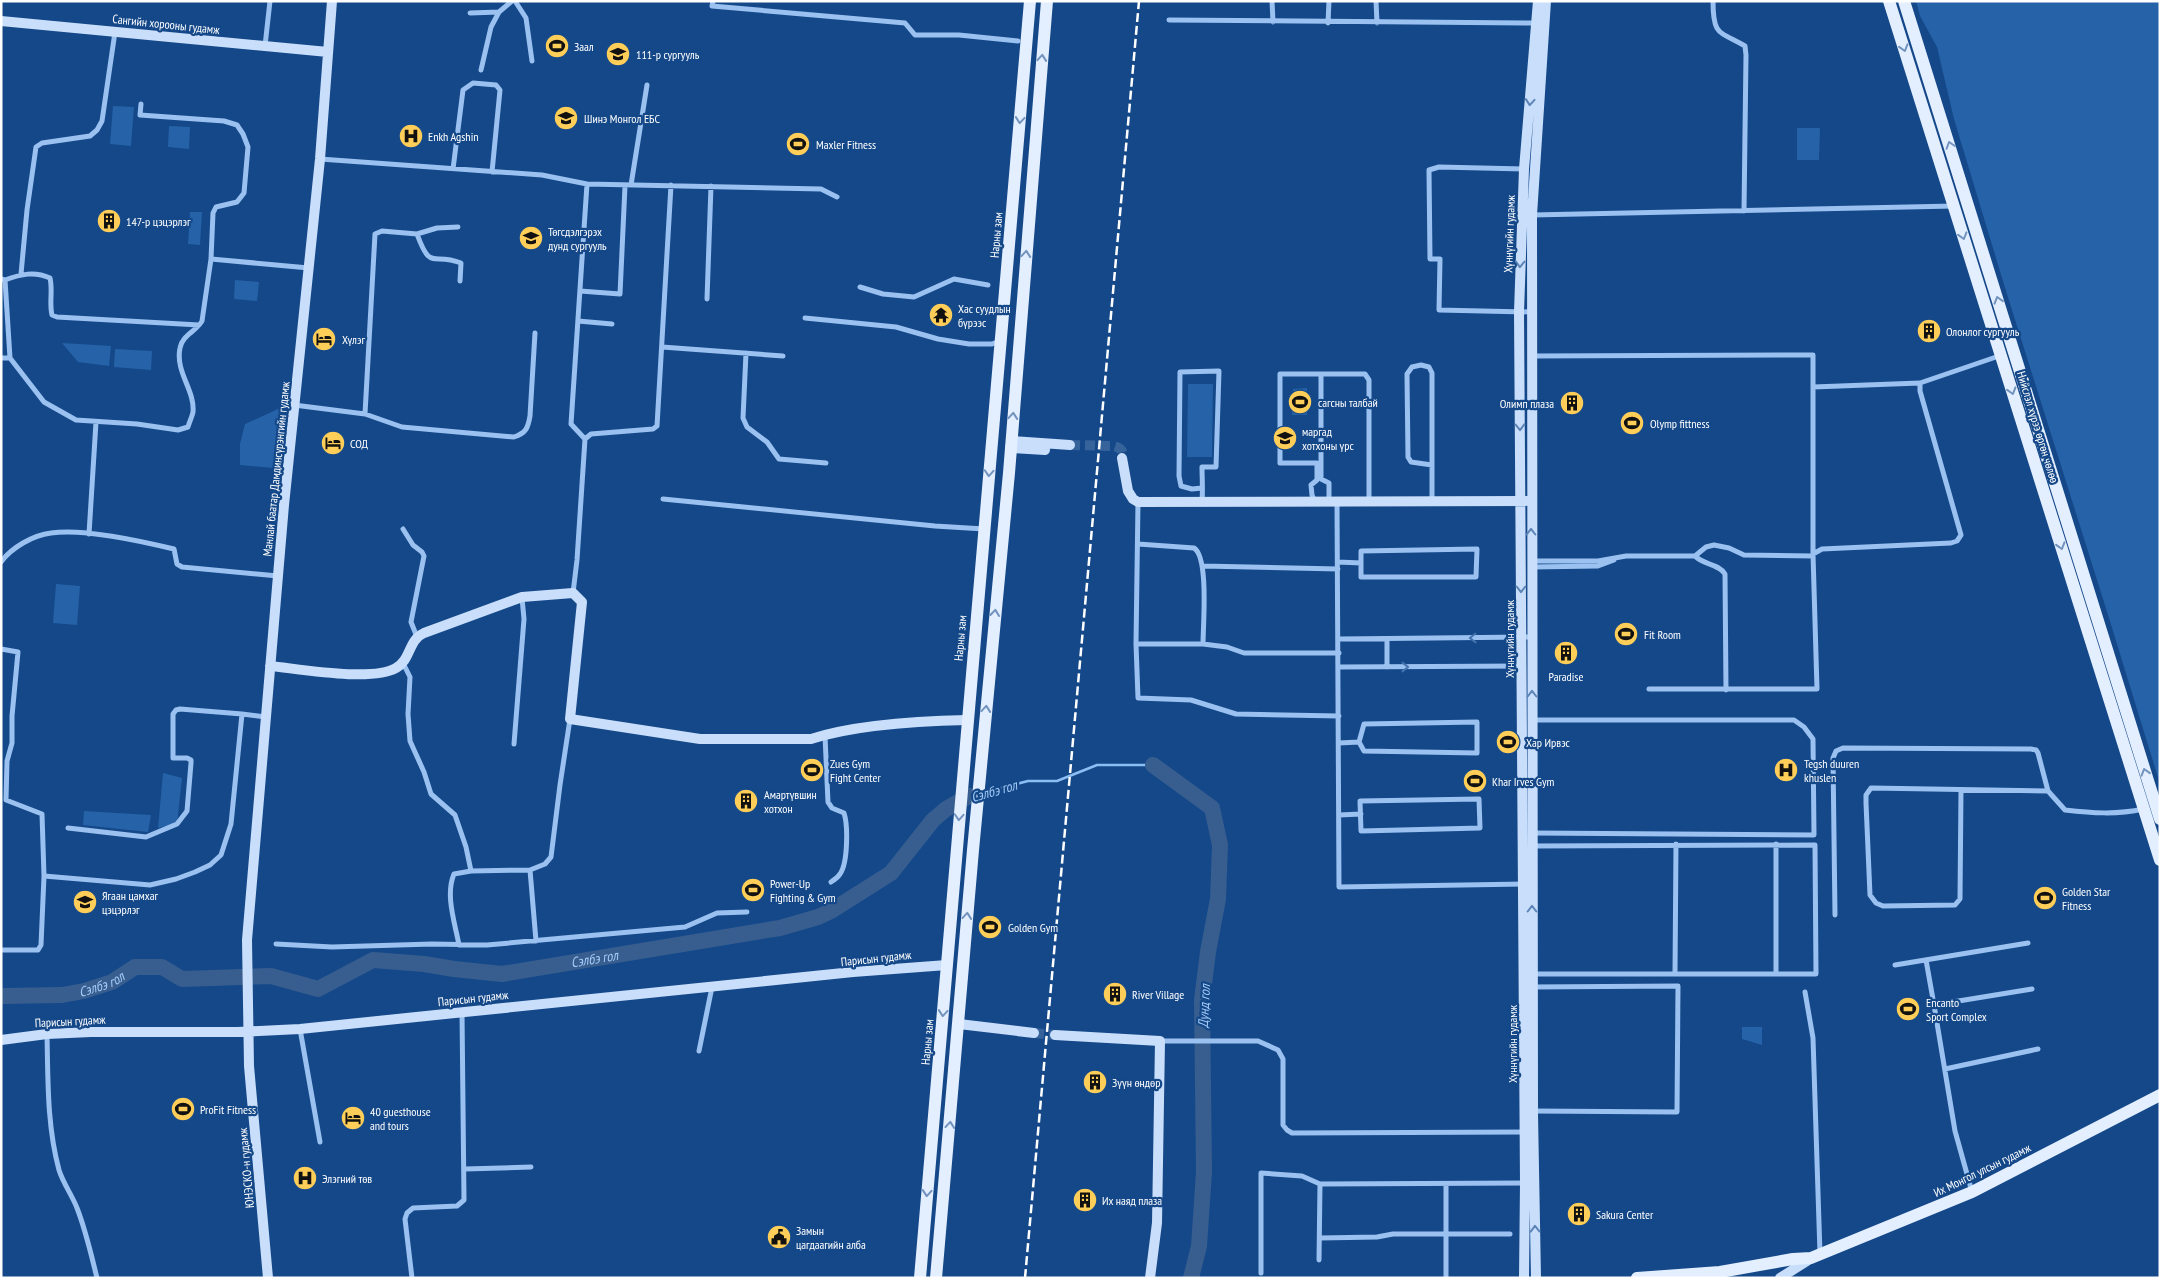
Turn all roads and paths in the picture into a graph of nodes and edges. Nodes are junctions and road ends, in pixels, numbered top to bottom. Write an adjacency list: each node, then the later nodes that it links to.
1 (270, 1): 25 (street)
2 (332, 1): 26 (main road, Манлай баатар Дамдинсүрэнгийн гудамж)
3 (513, 1): 15 (street); 27 (street)
4 (712, 1): 24 (street)
5 (1030, 1): 30 (main road, Нарны зам)
6 (1047, 1): 31 (main road, one-way to 6)
7 (1272, 1): 19 (street)
8 (1329, 1): 20 (street)
9 (1376, 1): 21 (street)
10 (1538, 1): 22 (main road, Хүннүгийн гудамж)
11 (1546, 1): 22 (main road, Хүннүгийн гудамж)
12 (1713, 1): 43 (street)
13 (1889, 1): 42 (main road, Нийслэл хүрээ өргөн чөлөө, one-way to 42)
14 (1904, 1): 62 (main road, Нийслэл хүрээ өргөн чөлөө, one-way to 14)
15 (499, 12): 16 (street); 28 (street)
16 (470, 13)
17 (1169, 20): 19 (street)
18 (1, 21): 23 (main road, Сангийн хорооны гудамж)
19 (1273, 22): 20 (street)
20 (1328, 22): 21 (street)
21 (1377, 23): 22 (street)
22 (1540, 23): 35 (main road, Хүннүгийн гудамж, one-way to 35); 44 (main road, Хүннүгийн гудамж)
23 (115, 31): 25 (main road, Сангийн хорооны гудамж); 49 (street)
24 (1018, 41)
25 (266, 46): 26 (main road, Сангийн хорооны гудамж)
26 (328, 52): 33 (main road, Манлай баатар Дамдинсүрэнгийн гудамж)
27 (532, 61)
28 (481, 70)
29 (647, 85): 38 (street)
30 (1023, 88): 31 (main road); 65 (main road, Нарны зам, one-way to 65)
31 (1039, 89): 80 (main road, one-way to 31)
32 (141, 104): 47 (street)
33 (320, 160): 34 (street); 48 (main road, Манлай баатар Дамдинсүрэнгийн гудамж)
34 (453, 168): 36 (street); 36 (street)
35 (1524, 169): 56 (main road, Хүннүгийн гудамж, one-way to 56); 56 (street)
36 (492, 172): 37 (street)
37 (587, 184): 38 (street); 54 (street)
38 (628, 185): 39 (street); 54 (street)
39 (671, 185): 40 (street); 66 (street)
40 (711, 186): 41 (street); 55 (street)
41 (837, 197)
42 (1954, 206): 43 (street); 64 (main road, Нийслэл хүрээ өргөн чөлөө, one-way to 64)
43 (1744, 210): 44 (street)
44 (1532, 215): 57 (main road, Хүннүгийн гудамж)
45 (458, 227): 46 (street)
46 (417, 234): 51 (street); 77 (street)
47 (211, 259): 48 (street); 61 (street)
48 (310, 268): 76 (main road, Манлай баатар Дамдинсүрэнгийн гудамж)
49 (21, 274): 50 (street); 61 (street)
50 (3, 279): 72 (street)
51 (460, 281)
52 (988, 285): 53 (street)
53 (860, 287)
54 (580, 291): 59 (street)
55 (707, 300)
56 (1518, 312): 57 (street); 91 (main road, Хүннүгийн гудамж, one-way to 91)
57 (1531, 312): 69 (main road, Хүннүгийн гудамж)
58 (805, 318): 65 (street)
59 (578, 321): 60 (street); 79 (street)
60 (612, 324)
61 (199, 326): 78 (street)
62 (2008, 332): 64 (main road); 109 (main road, Нийслэл хүрээ өргөн чөлөө)
63 (535, 333): 77 (street)
64 (1995, 337): 70 (main road, Нийслэл хүрээ өргөн чөлөө)
65 (1001, 341): 95 (main road, Нарны зам, one-way to 95)
66 (662, 348): 67 (street); 79 (street)
67 (746, 353): 68 (street); 83 (street)
68 (783, 356)
69 (1531, 356): 75 (street); 91 (main road, Хүннүгийн гудамж)
70 (2001, 356): 74 (street); 109 (main road, Нийслэл хүрээ өргөн чөлөө, one-way to 109)
71 (1, 358): 72 (street)
72 (10, 358): 78 (street)
73 (1321, 374): 87 (street); 88 (street); 89 (street)
74 (1920, 383): 75 (street); 99 (street)
75 (1813, 386): 99 (street)
76 (294, 405): 77 (street); 106 (main road, Манлай баатар Дамдинсүрэнгийн гудамж)
77 (365, 414)
78 (96, 422): 97 (street)
79 (585, 439): 107 (street)
80 (1011, 445): 81 (main road); 94 (main road)
81 (1069, 448)
82 (1122, 458): 92 (main road)
83 (826, 463)
84 (1432, 466): 84 (street); 90 (street)
85 (1202, 488): 85 (street); 93 (street)
86 (663, 499): 95 (street)
87 (1314, 500): 88 (main road); 93 (main road)
88 (1333, 500): 89 (main road); 105 (street)
89 (1369, 500): 90 (main road)
90 (1432, 501): 91 (main road)
91 (1526, 501): 103 (main road, Хүннүгийн гудамж, one-way to 91); 111 (main road, Хүннүгийн гудамж, one-way to 111)
92 (1138, 502): 93 (main road); 98 (street)
93 (1202, 502)
94 (1004, 525): 95 (main road); 172 (main road, one-way to 94)
95 (985, 526): 129 (main road, Нарны зам)
96 (404, 529): 110 (street)
97 (89, 534): 101 (street); 106 (street)
98 (1138, 544): 104 (street); 114 (street)
99 (1813, 555): 100 (street); 124 (street)
100 (1695, 556): 103 (street); 124 (street)
101 (1, 562)
102 (1361, 563): 102 (street); 105 (street)
103 (1532, 564): 111 (main road, Хүннүгийн гудамж)
104 (1203, 566): 105 (street); 115 (street)
105 (1338, 566): 112 (street)
106 (278, 576): 119 (main road, Манлай баатар Дамдинсүрэнгийн гудамж)
107 (572, 594): 108 (main road); 128 (main road)
108 (522, 597): 110 (main road); 134 (street)
109 (2090, 619): 137 (main road, Нийслэл хүрээ өргөн чөлөө); 140 (main road, Нийслэл хүрээ өргөн чөлөө, one-way to 109)
110 (417, 637): 118 (main road)
111 (1527, 637): 113 (street, one-way to 113); 120 (main road, Хүннүгийн гудамж); 130 (main road, Хүннүгийн гудамж, one-way to 111)
112 (1339, 639): 113 (street); 117 (street)
113 (1387, 639): 122 (street)
114 (1136, 644): 115 (street); 127 (street)
115 (1202, 644): 117 (street)
116 (1, 648): 149 (street)
117 (1339, 653): 121 (street)
118 (402, 663): 119 (main road); 148 (street)
119 (270, 666): 126 (main road, Манлай баатар Дамдинсүрэнгийн гудамж)
120 (1522, 666): 122 (street, one-way to 120); 151 (main road, Хүннүгийн гудамж)
121 (1339, 667): 122 (street); 127 (street)
122 (1387, 667)
123 (1649, 690): 124 (street)
124 (1726, 690)
125 (242, 714): 126 (street); 141 (street); 149 (street)
126 (266, 716): 154 (main road, Манлай баатар Дамдинсүрэнгийн гудамж)
127 (1339, 716): 133 (street)
128 (570, 719): 131 (main road); 147 (street)
129 (967, 720): 131 (main road); 161 (main road, Нарны зам, one-way to 161)
130 (1532, 720): 142 (main road, Хүннүгийн гудамж); 142 (street)
131 (825, 734): 150 (street)
132 (1359, 742): 132 (street); 133 (street)
133 (1339, 743): 139 (street)
134 (514, 744)
135 (1961, 790): 135 (street); 136 (street)
136 (2048, 791): 137 (street); 153 (street)
137 (2144, 808): 146 (main road, Нийслэл хүрээ өргөн чөлөө)
138 (1361, 814): 138 (street); 139 (street)
139 (1339, 815): 151 (street)
140 (2160, 819)
141 (68, 828)
142 (1532, 833): 145 (main road, Хүннүгийн гудамж)
143 (1676, 844): 144 (street); 145 (street); 163 (street)
144 (1776, 844): 165 (street); 165 (street)
145 (1532, 846): 151 (main road, Хүннүгийн гудамж)
146 (2160, 860)
147 (530, 870): 148 (street); 155 (street)
148 (471, 871): 158 (street)
149 (44, 876): 159 (street)
150 (831, 882)
151 (1528, 884): 164 (main road, Хүннүгийн гудамж, one-way to 151); 184 (main road, Хүннүгийн гудамж)
152 (747, 912): 155 (street)
153 (1835, 915)
154 (247, 940): 204 (main road, ЮНЭСКО-н гудамж)
155 (536, 941): 158 (street)
156 (2028, 943): 160 (street)
157 (276, 944): 158 (street)
158 (459, 945)
159 (1, 950)
160 (1926, 960): 162 (street); 170 (street)
161 (947, 965): 166 (main road, Парисын гудамж); 186 (main road, Нарны зам, one-way to 186)
162 (1895, 965)
163 (1675, 973): 164 (street); 165 (street)
164 (1532, 974): 167 (main road, Хүннүгийн гудамж)
165 (1776, 974)
166 (712, 987): 171 (main road, Парисын гудамж); 180 (street)
167 (1532, 987): 183 (main road, Хүннүгийн гудамж); 183 (street)
168 (2032, 989): 170 (street)
169 (1805, 992): 199 (street)
170 (1934, 1005): 181 (street)
171 (462, 1012): 173 (main road, Парисын гудамж); 189 (street)
172 (958, 1024): 174 (main road); 187 (main road, one-way to 172)
173 (300, 1029): 175 (main road, Парисын гудамж); 185 (street)
174 (1034, 1033)
175 (47, 1034): 177 (main road, Парисын гудамж); 203 (street)
176 (1055, 1035): 178 (main road)
177 (1, 1040)
178 (1160, 1041): 184 (street); 208 (main road)
179 (2038, 1049): 181 (street)
180 (699, 1051)
181 (1945, 1069): 195 (street)
182 (2160, 1095): 195 (main road, Их Монгол улсын гудамж)
183 (1533, 1111): 211 (main road, Хүннүгийн гудамж, one-way to 183)
184 (1525, 1132): 192 (main road, Хүннүгийн гудамж)
185 (320, 1142)
186 (931, 1153): 187 (main road); 191 (main road, Нарны зам)
187 (948, 1156): 190 (main road)
188 (532, 1167): 189 (street)
189 (465, 1169): 205 (street)
190 (946, 1172): 191 (main road); 207 (main road)
191 (929, 1173): 206 (main road, Нарны зам, one-way to 206)
192 (1525, 1183): 194 (street); 210 (main road, Хүннүгийн гудамж)
193 (1320, 1184): 194 (street); 198 (street); 201 (street)
194 (1446, 1184): 197 (street)
195 (1972, 1192): 199 (main road, Их Монгол улсын гудамж)
196 (1510, 1234): 197 (street)
197 (1445, 1235): 198 (street); 209 (street)
198 (1320, 1238): 200 (street)
199 (1815, 1257): 202 (main road, Их Монгол улсын гудамж); 213 (main road, Их Монгол улсын гудамж)
200 (1319, 1260)
201 (1260, 1273)
202 (1668, 1277): 212 (main road, Их Монгол улсын гудамж)
203 (96, 1278)
204 (268, 1278)
205 (412, 1278)
206 (920, 1278)
207 (936, 1278)
208 (1150, 1278)
209 (1446, 1278)
210 (1524, 1278)
211 (1536, 1278)
212 (1637, 1278)
213 (1780, 1278)

